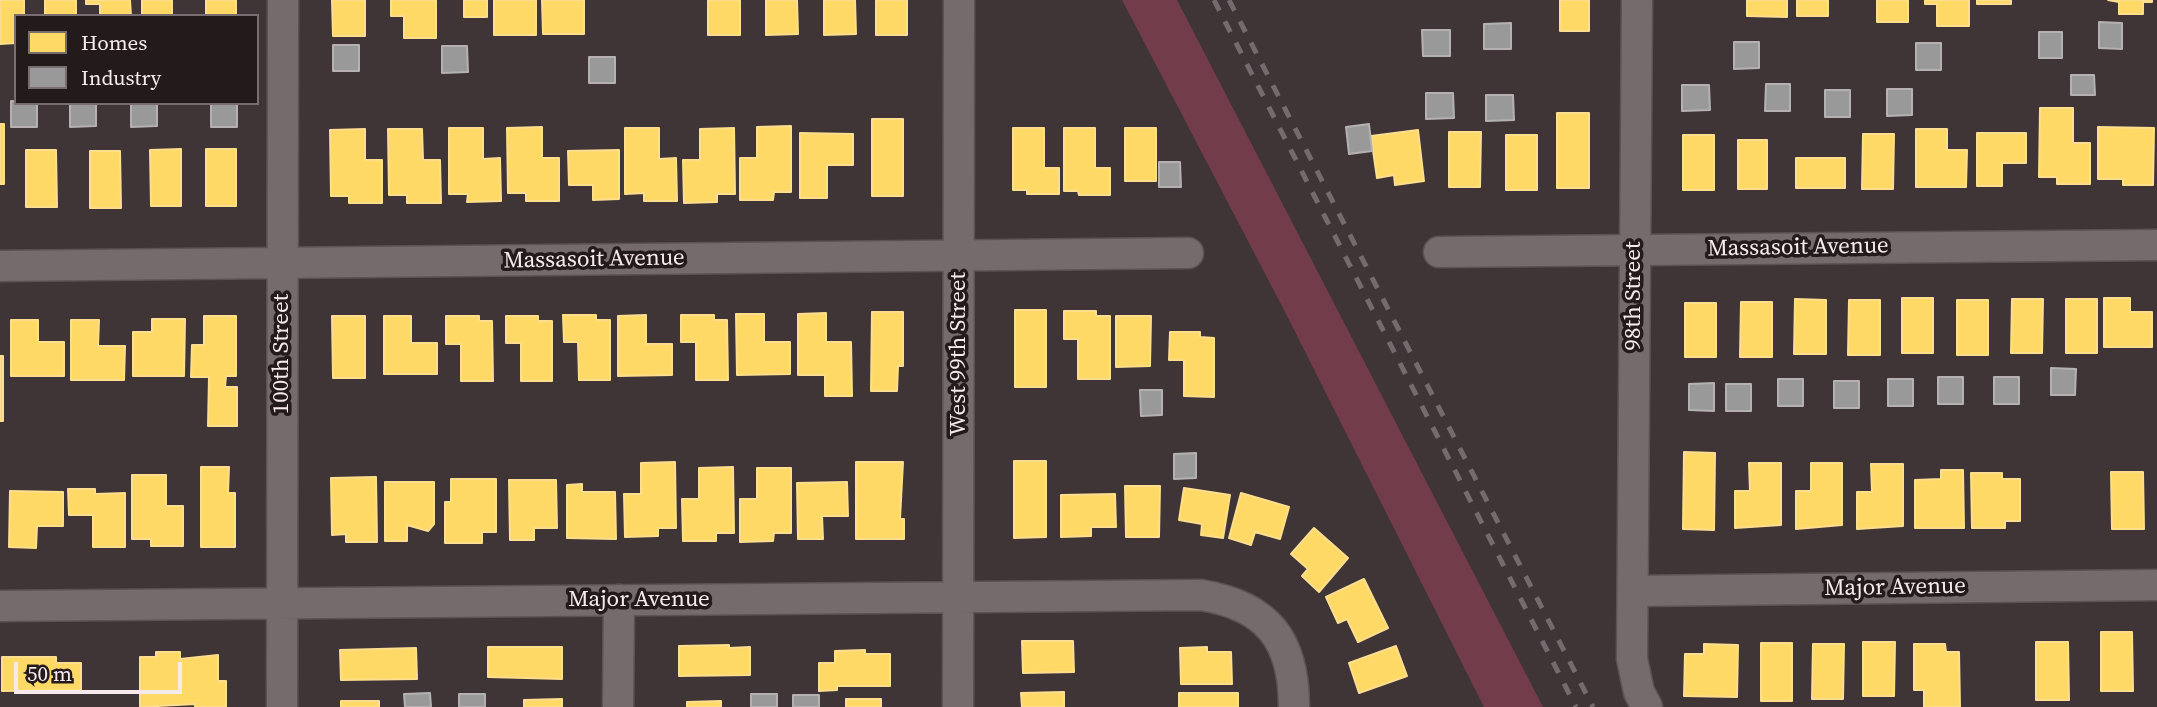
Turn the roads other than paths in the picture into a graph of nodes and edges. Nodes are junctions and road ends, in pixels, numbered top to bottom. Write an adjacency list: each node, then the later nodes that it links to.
1 (283, 0): 9 (street, 100th Street)
2 (959, 0): 8 (street, West 99th Street)
3 (1637, 0): 5 (street, 98th Street)
4 (2157, 244): 5 (street, Massasoit Avenue)
5 (1634, 250): 6 (street, Massasoit Avenue); 12 (street, 98th Street)
6 (1439, 252)
7 (1188, 254): 8 (street, Massasoit Avenue)
8 (958, 256): 9 (street, Massasoit Avenue); 13 (street, West 99th Street)
9 (282, 263): 10 (street, Massasoit Avenue); 15 (street, 100th Street)
10 (0, 266)
11 (2157, 584): 12 (street, Major Avenue)
12 (1633, 591): 21 (street, 98th Street)
13 (959, 597): 14 (street, Major Avenue); 19 (street, West 99th Street); 20 (street, Major Avenue)
14 (619, 600): 15 (street, Major Avenue); 18 (street)
15 (283, 604): 16 (street, Major Avenue); 17 (street, 100th Street)
16 (0, 606)
17 (282, 707)
18 (618, 707)
19 (958, 707)
20 (1293, 707)
21 (1647, 707)

